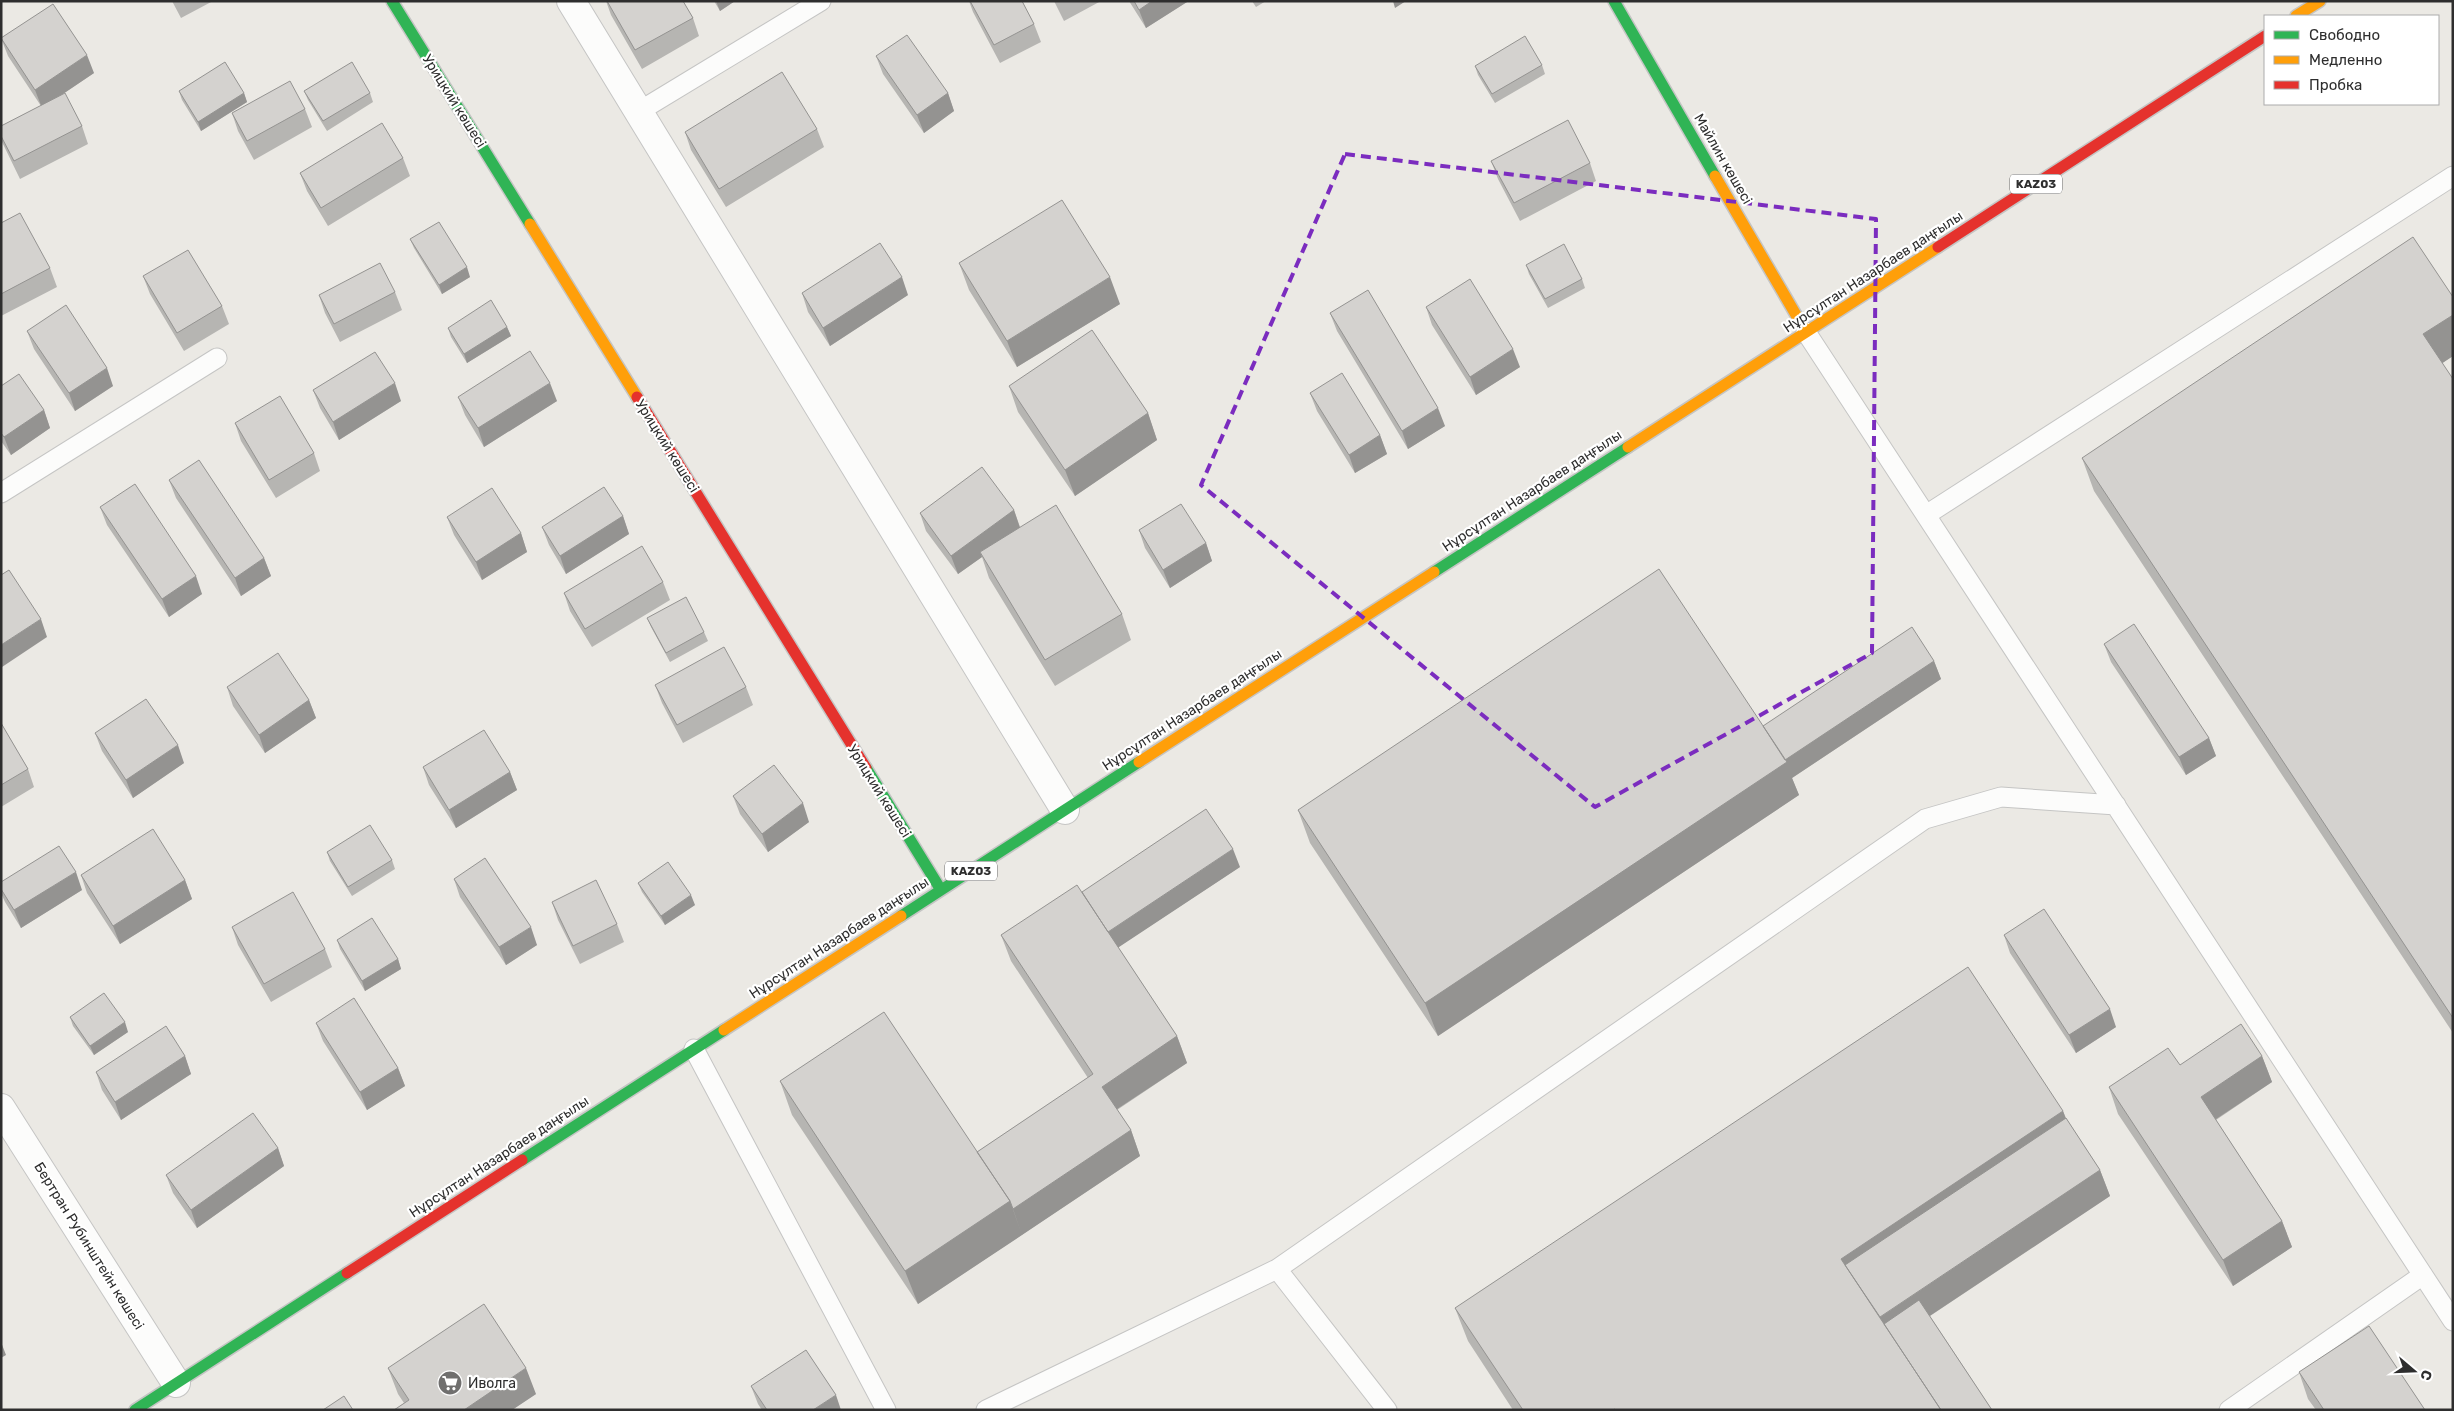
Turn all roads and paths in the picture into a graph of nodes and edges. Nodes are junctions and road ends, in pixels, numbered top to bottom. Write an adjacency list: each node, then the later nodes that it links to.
1 (392, 1): 16 (main road, Урицкий көшесі)
2 (571, 1): 8 (street)
3 (821, 1): 8 (lane)
4 (1614, 1): 10 (main road, Майлин көшесі)
5 (2320, 1): 6 (main road)
6 (2298, 15)
7 (2264, 37): 10 (main road, Нұрсұлтан Назарбаев даңғылы / KАZ03)
8 (638, 112): 15 (street)
9 (2453, 176): 13 (lane)
10 (1806, 332): 13 (lane); 15 (main road, Нұрсұлтан Назарбаев даңғылы / KАZ03)
11 (216, 358): 12 (lane)
12 (1, 493)
13 (1926, 515): 14 (lane)
14 (2116, 805): 19 (lane); 20 (lane)
15 (1065, 810): 16 (main road, Нұрсұлтан Назарбаев даңғылы / KАZ03)
16 (941, 890): 17 (main road, Нұрсұлтан Назарбаев даңғылы / KАZ03)
17 (694, 1049): 22 (main road, Нұрсұлтан Назарбаев даңғылы / KАZ03); 24 (lane)
18 (1, 1108): 22 (street, Бертран Рубинштейн көшесі)
19 (1276, 1269): 25 (lane); 26 (lane)
20 (2423, 1275): 21 (lane); 27 (lane)
21 (2453, 1320)
22 (176, 1383): 23 (main road, Нұрсұлтан Назарбаев даңғылы / KАZ03)
23 (135, 1410)
24 (886, 1410)
25 (986, 1410)
26 (1387, 1410)
27 (2229, 1410)

